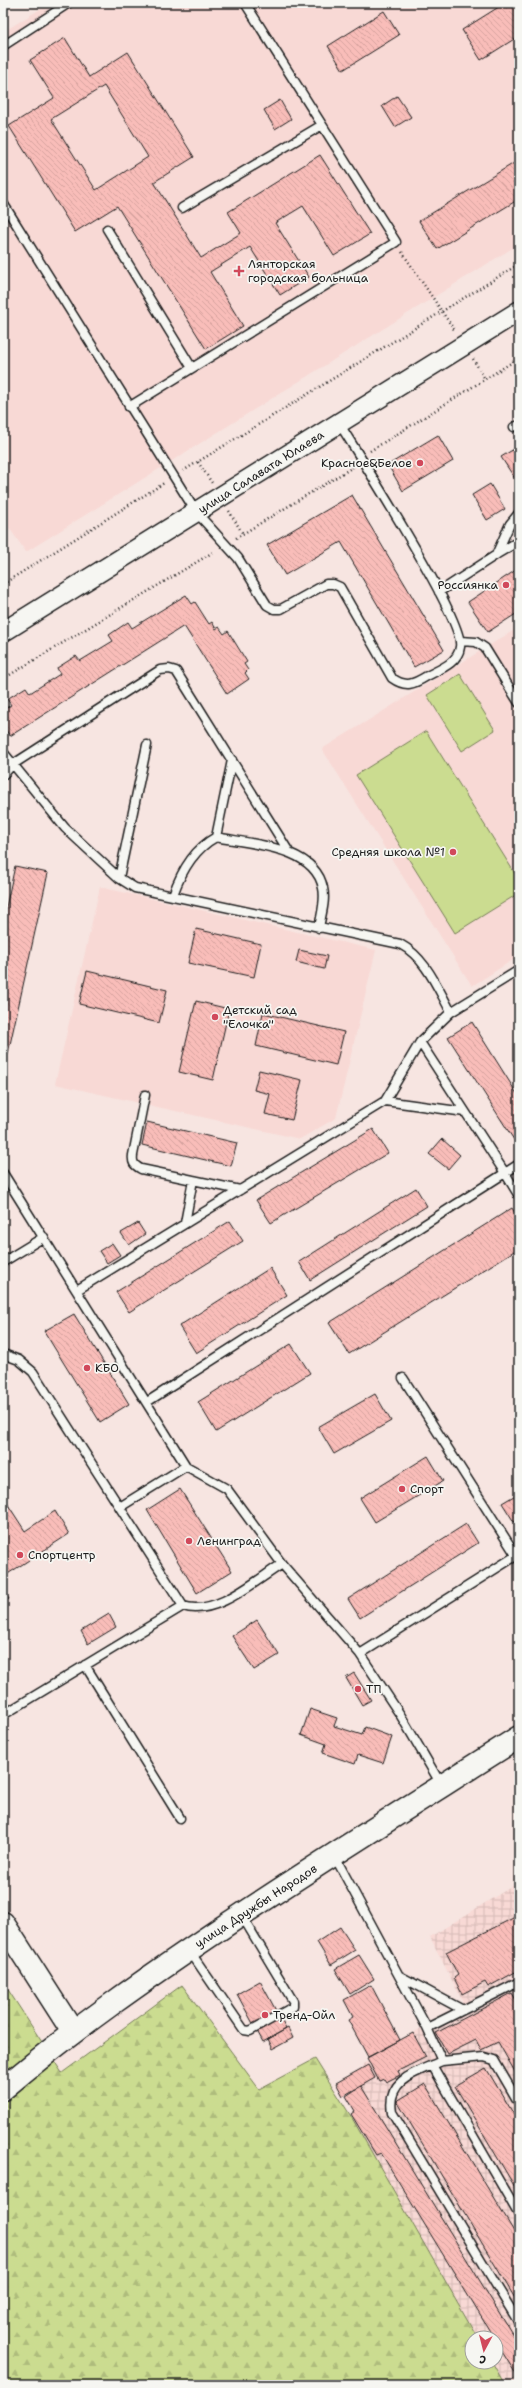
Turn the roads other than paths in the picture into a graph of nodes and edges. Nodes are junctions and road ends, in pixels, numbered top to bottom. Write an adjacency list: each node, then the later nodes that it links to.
1 (69, 3): 3 (lane)
2 (245, 3): 4 (lane)
3 (3, 46)
4 (322, 125): 6 (lane); 9 (lane)
5 (3, 203): 10 (lane)
6 (182, 208)
7 (107, 229): 9 (lane)
8 (519, 311): 11 (street, улица Салавата Юлаева)
9 (192, 368): 10 (lane)
10 (129, 407): 12 (lane)
11 (339, 423): 12 (street, улица Салавата Юлаева); 16 (lane)
12 (196, 512): 17 (street, улица Салавата Юлаева); 18 (lane)
13 (519, 513): 15 (lane)
14 (519, 541): 15 (lane)
15 (496, 555): 16 (lane)
16 (439, 592): 18 (lane)
17 (3, 632)
18 (460, 641): 19 (lane)
19 (519, 703)
20 (147, 745): 27 (lane)
21 (3, 752): 23 (lane)
22 (232, 760): 23 (lane); 25 (lane); 26 (lane)
23 (12, 765): 24 (lane); 27 (lane)
24 (3, 775)
25 (216, 837): 26 (lane); 28 (lane)
26 (290, 852): 29 (lane)
27 (119, 878): 28 (lane)
28 (174, 895): 29 (lane)
29 (319, 928): 31 (lane)
30 (519, 970): 31 (lane)
31 (451, 1012): 32 (lane)
32 (420, 1042): 34 (lane); 35 (lane)
33 (145, 1095): 39 (lane)
34 (385, 1101): 35 (lane); 40 (lane)
35 (464, 1112): 38 (lane)
36 (519, 1164): 38 (lane)
37 (3, 1173): 43 (lane)
38 (505, 1173): 41 (lane); 48 (lane)
39 (193, 1180): 40 (lane); 42 (lane)
40 (240, 1190): 42 (lane)
41 (519, 1196)
42 (185, 1223): 45 (lane)
43 (44, 1237): 44 (lane); 45 (lane)
44 (3, 1262)
45 (77, 1290): 48 (lane)
46 (3, 1354): 50 (lane)
47 (403, 1378): 51 (lane)
48 (147, 1402): 49 (lane)
49 (186, 1466): 50 (lane); 52 (lane)
50 (120, 1507): 53 (lane)
51 (518, 1554): 54 (lane)
52 (282, 1564): 53 (lane); 54 (lane)
53 (183, 1606): 55 (lane)
54 (360, 1654): 58 (lane)
55 (85, 1665): 56 (lane); 59 (lane)
56 (3, 1716)
57 (519, 1737): 58 (main road, улица Дружбы Народов)
58 (442, 1786): 60 (main road, улица Дружбы Народов)
59 (180, 1818)
60 (334, 1854): 61 (main road, улица Дружбы Народов); 64 (lane)
61 (241, 1915): 63 (main road, улица Дружбы Народов); 63 (lane)
62 (3, 1923): 68 (main road)
63 (189, 1950): 68 (main road, улица Дружбы Народов)
64 (399, 1976): 66 (lane); 67 (lane)
65 (519, 1982): 66 (lane)
66 (463, 2010): 67 (lane)
67 (427, 2028): 69 (lane)
68 (73, 2032): 71 (main road, улица Дружбы Народов)
69 (442, 2061): 70 (lane); 72 (lane)
70 (432, 2066): 73 (lane); 74 (lane)
71 (3, 2089)
72 (519, 2103)
73 (519, 2215)
74 (519, 2323)

